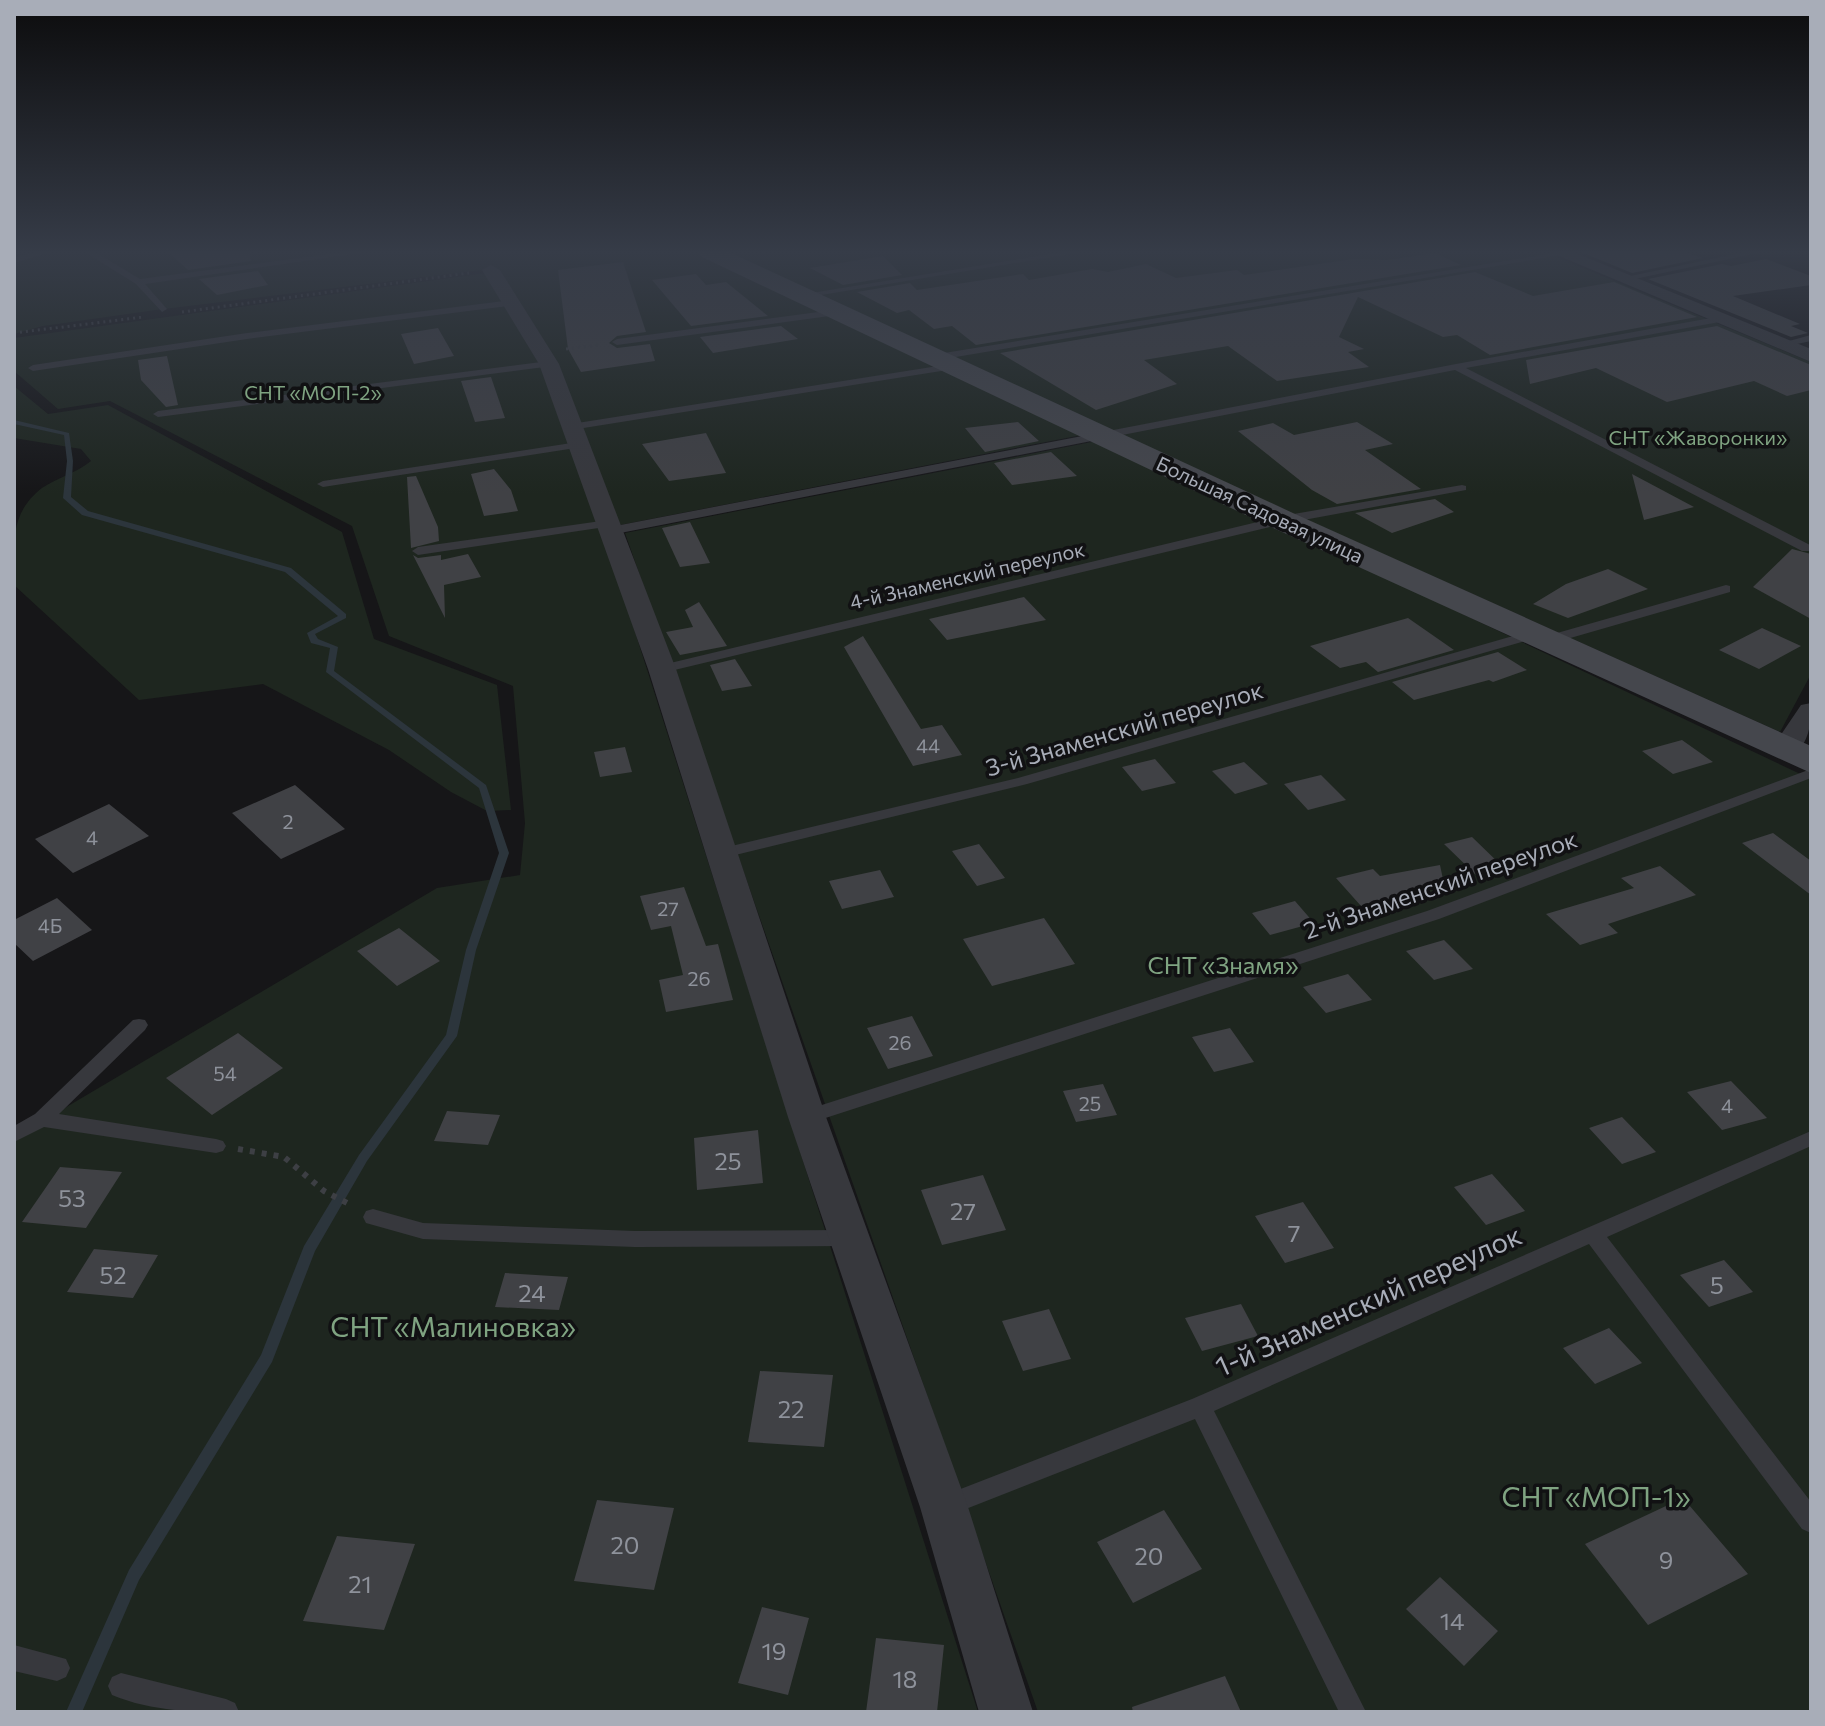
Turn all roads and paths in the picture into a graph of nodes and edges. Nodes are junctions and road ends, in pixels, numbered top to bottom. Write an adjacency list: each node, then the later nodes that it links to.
1 (275, 333): 15 (lane)
2 (530, 333): 12 (street)
3 (688, 333): 9 (lane)
4 (885, 333): 13 (street, Большая Садовая улица)
5 (1113, 333): 13 (lane)
6 (1647, 333): 14 (lane)
7 (1755, 333): 10 (street)
8 (1811, 338): 10 (lane)
9 (617, 342): 12 (path)
10 (1783, 344): 11 (street)
11 (1811, 356)
12 (546, 358): 16 (lane); 18 (street)
13 (947, 362): 17 (street, Большая Садовая улица); 18 (lane)
14 (1456, 367): 17 (lane); 23 (lane)
15 (33, 368)
16 (158, 414)
17 (1102, 435): 21 (street, Большая Садовая улица); 22 (lane)
18 (574, 436): 19 (lane); 22 (street)
19 (323, 484)
20 (1462, 488): 21 (lane, 4-й Знаменский переулок)
21 (1282, 520): 26 (street, Большая Садовая улица); 27 (lane, 4-й Знаменский переулок)
22 (609, 528): 24 (lane); 27 (street)
23 (1806, 548)
24 (418, 551)
25 (1726, 589): 26 (lane, 3-й Знаменский переулок)
26 (1541, 637): 29 (street, Большая Садовая улица); 31 (lane, 3-й Знаменский переулок)
27 (662, 669): 31 (street)
28 (1811, 711): 29 (street)
29 (1799, 754)
30 (1811, 773): 33 (lane, 2-й Знаменский переулок)
31 (723, 853): 33 (street)
32 (139, 1025): 34 (lane)
33 (807, 1117): 41 (street)
34 (42, 1119): 35 (lane); 37 (lane)
35 (14, 1135)
36 (1811, 1138): 40 (lane, 1-й Знаменский переулок)
37 (216, 1146): 38 (path)
38 (324, 1191)
39 (373, 1217): 41 (lane)
40 (1594, 1235): 42 (lane, 1-й Знаменский переулок); 44 (lane)
41 (849, 1238): 43 (street)
42 (1200, 1406): 43 (lane, 1-й Знаменский переулок); 50 (lane)
43 (944, 1507): 49 (street)
44 (1811, 1521)
45 (14, 1658): 46 (lane)
46 (57, 1668)
47 (121, 1686): 48 (lane)
48 (226, 1712)
49 (1006, 1712)
50 (1353, 1712)

